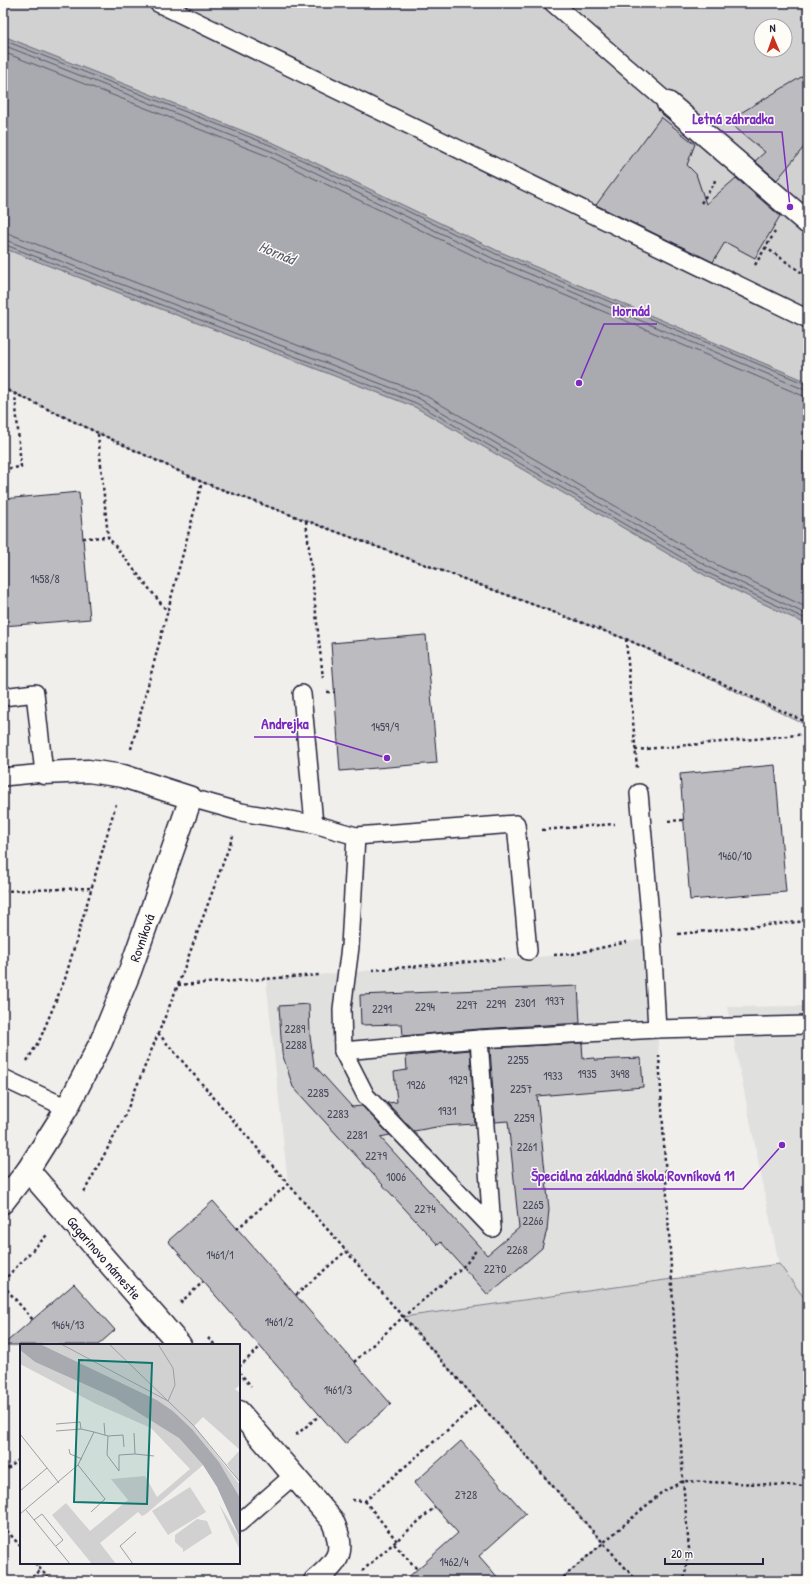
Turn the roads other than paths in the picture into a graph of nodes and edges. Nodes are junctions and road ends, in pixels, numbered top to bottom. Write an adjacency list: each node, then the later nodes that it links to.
1 (158, 3): 5 (lane)
2 (553, 3): 3 (lane)
3 (668, 103): 4 (street)
4 (808, 224)
5 (808, 319)
6 (302, 694): 12 (lane)
7 (3, 697): 8 (lane)
8 (44, 773): 9 (lane); 11 (street)
9 (3, 777)
10 (639, 793): 16 (lane)
11 (191, 798): 12 (lane); 20 (street, Rovníková)
12 (314, 824): 13 (lane)
13 (356, 836): 14 (lane); 18 (lane)
14 (528, 951)
15 (808, 1025): 16 (lane)
16 (657, 1029): 17 (lane)
17 (479, 1039): 18 (lane); 18 (lane)
18 (344, 1051)
19 (3, 1078): 20 (lane)
20 (67, 1108): 21 (street, Rovníková)
21 (28, 1170): 22 (street, Rovníková); 23 (street, Gagarinovo námestie)
22 (3, 1202)
23 (179, 1344)
24 (240, 1413): 25 (street)
25 (294, 1475): 26 (lane); 27 (street)
26 (240, 1522)
27 (315, 1581)

